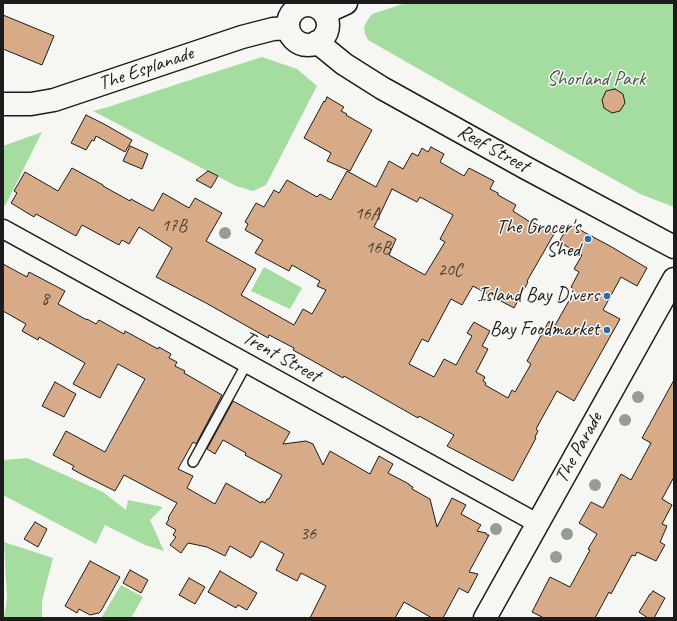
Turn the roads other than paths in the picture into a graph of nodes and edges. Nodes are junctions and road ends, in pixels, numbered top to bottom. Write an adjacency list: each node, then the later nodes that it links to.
1 (346, 3): 2 (main road)
2 (324, 13): 3 (main road); 4 (main road)
3 (288, 28): 4 (main road); 5 (main road, The Esplanade)
4 (318, 42): 7 (main road, Reef Street)
5 (3, 104)
6 (3, 228): 9 (street, Trent Street)
7 (674, 247)
8 (674, 279): 11 (main road, The Parade)
9 (247, 363): 10 (lane); 11 (street, Trent Street)
10 (193, 462)
11 (537, 523): 12 (main road, The Parade)
12 (484, 618)

